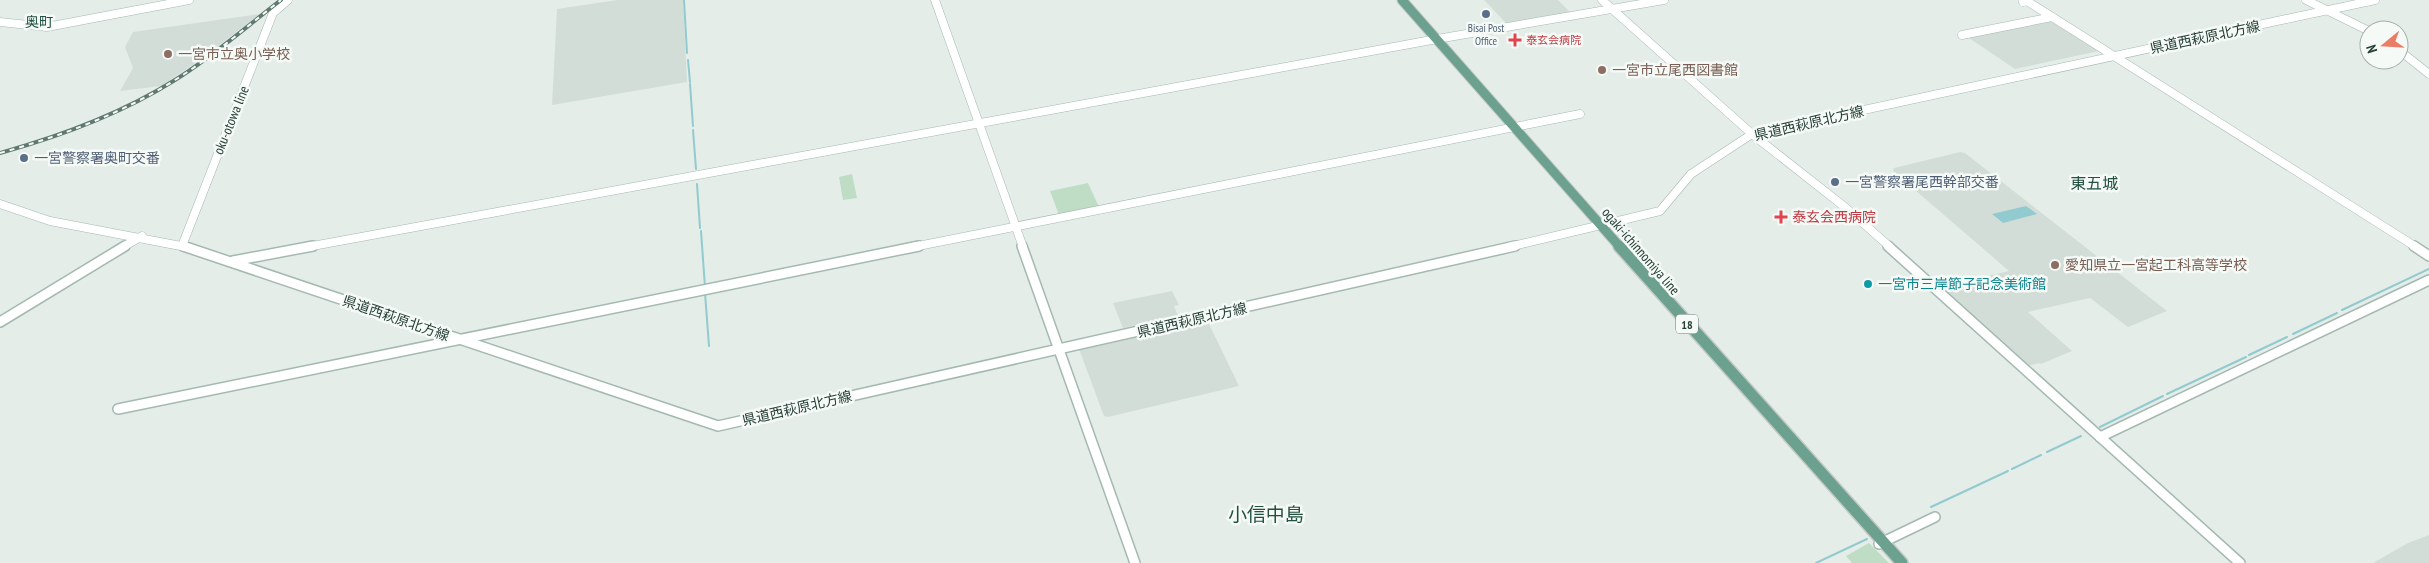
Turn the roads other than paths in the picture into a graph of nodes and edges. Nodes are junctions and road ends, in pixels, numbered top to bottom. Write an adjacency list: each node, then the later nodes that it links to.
1 (188, 0): 14 (street)
2 (288, 0): 29 (main road, oku-otowa line)
3 (935, 0): 22 (street)
4 (1397, 0): 17 (main road, ogaki-ichinnomiya line / 18)
5 (1402, 0): 17 (main road, ogaki-ichinnomiya line / 18)
6 (1602, 0): 11 (street)
7 (1664, 0): 11 (main road)
8 (2306, 0): 12 (street)
9 (2375, 0): 12 (street, 県道西萩原北方線)
10 (2023, 2): 13 (street)
11 (1612, 9): 17 (street); 24 (street)
12 (2326, 10): 15 (street); 18 (street, 県道西萩原北方線)
13 (2052, 16): 16 (street); 18 (street)
14 (0, 22)
15 (2359, 26)
16 (1962, 35)
17 (1435, 40): 22 (street); 23 (main road, ogaki-ichinnomiya line / 18)
18 (2115, 56): 24 (street, 県道西萩原北方線); 30 (street)
19 (2409, 58): 20 (main road)
20 (2429, 74)
21 (1580, 114): 23 (street)
22 (979, 124): 26 (street); 31 (street)
23 (1512, 128): 26 (street); 27 (main road, ogaki-ichinnomiya line / 18)
24 (1752, 134): 27 (street, 県道西萩原北方線); 37 (street)
25 (0, 204): 28 (street, 県道西萩原北方線)
26 (1015, 226): 34 (street); 35 (street)
27 (1599, 226): 35 (street, 県道西萩原北方線); 39 (main road, ogaki-ichinnomiya line / 18)
28 (142, 236): 29 (street, 県道西萩原北方線); 33 (street)
29 (182, 246): 31 (street, 県道西萩原北方線)
30 (2429, 256)
31 (230, 262): 34 (street, 県道西萩原北方線)
32 (2429, 280): 37 (street)
33 (0, 322)
34 (461, 340): 35 (street, 県道西萩原北方線); 36 (street)
35 (1060, 350): 40 (street)
36 (118, 409)
37 (2100, 437): 43 (street)
38 (1935, 517): 39 (street)
39 (1881, 543): 41 (main road, ogaki-ichinnomiya line / 18); 42 (main road, ogaki-ichinnomiya line / 18)
40 (1136, 563)
41 (1896, 563)
42 (1902, 563)
43 (2240, 563)

